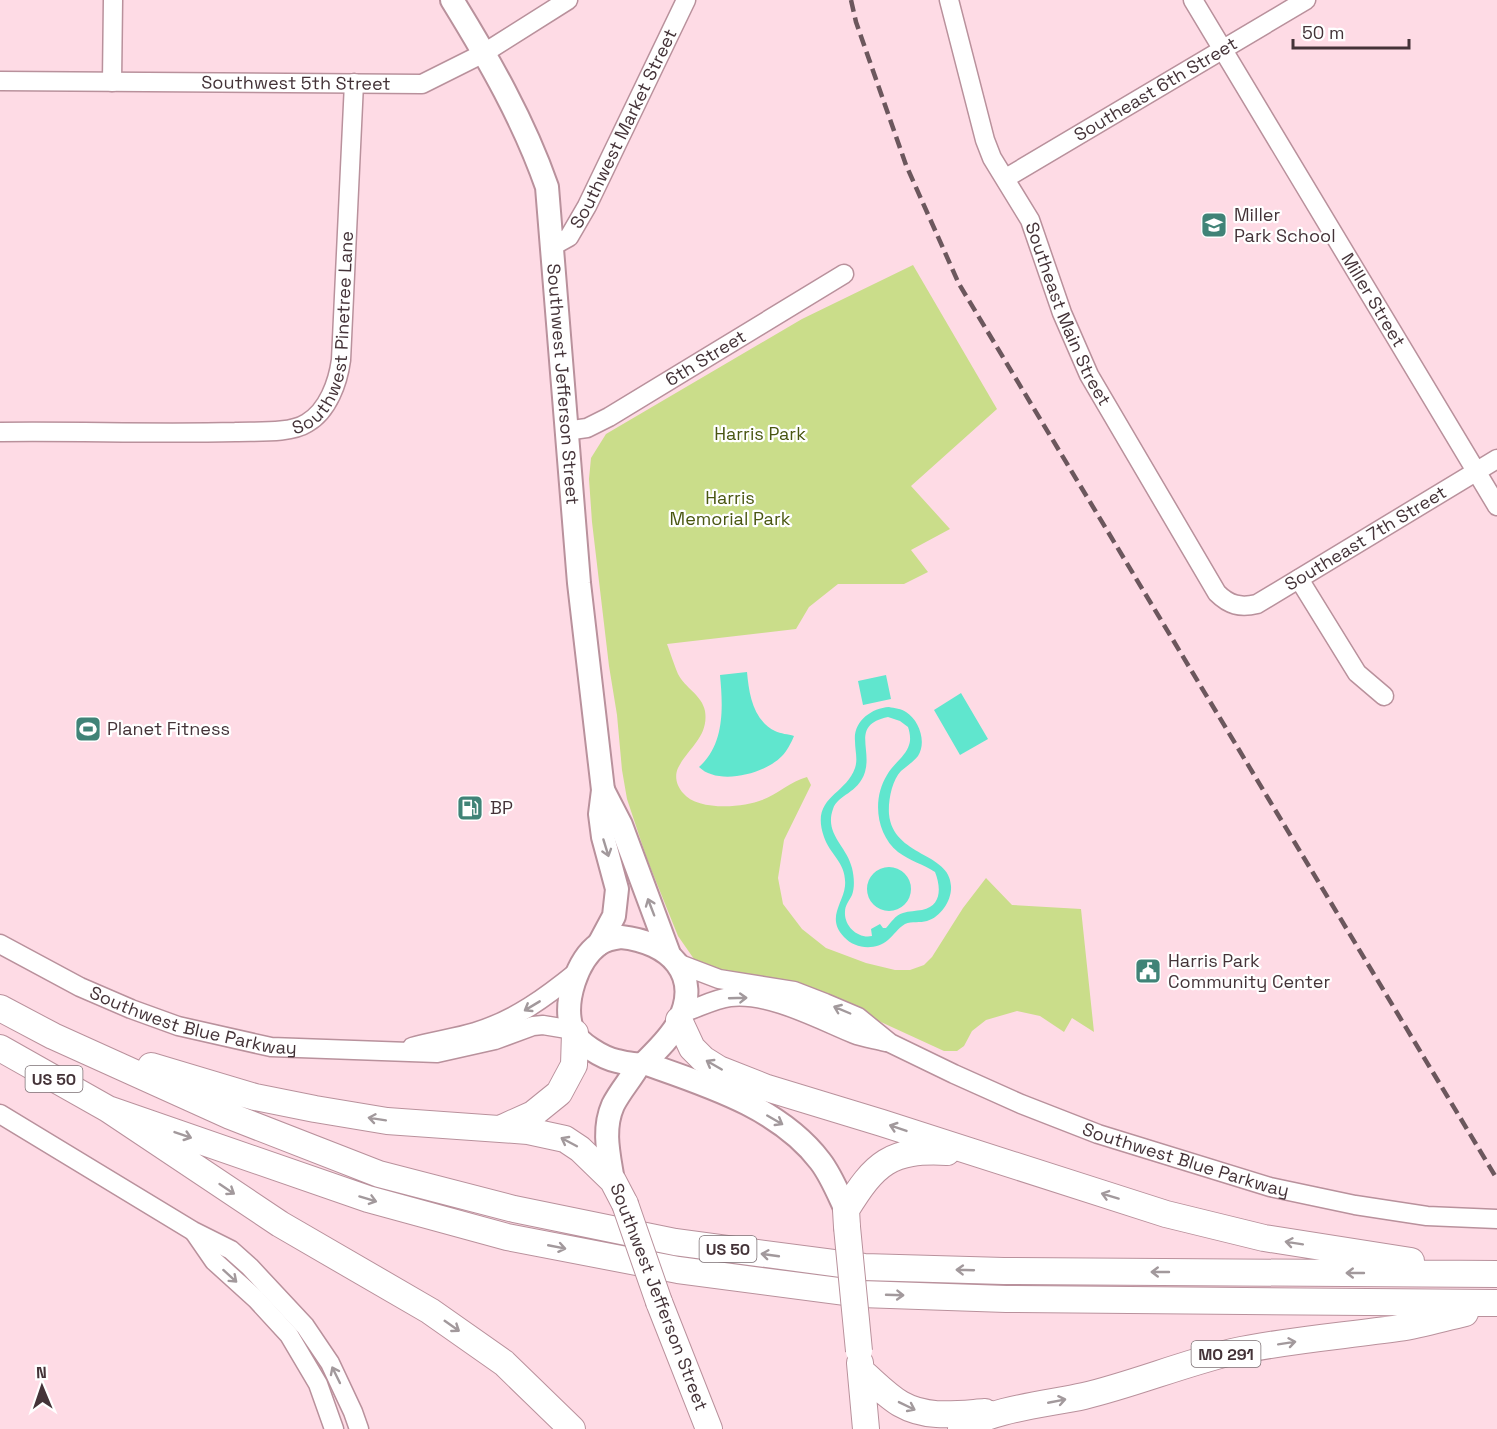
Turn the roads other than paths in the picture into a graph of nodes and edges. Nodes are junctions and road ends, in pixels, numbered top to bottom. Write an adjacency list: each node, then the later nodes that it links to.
1 (113, 0): 11 (street)
2 (452, 0): 9 (main road, Southwest Jefferson Street)
3 (568, 0): 9 (street, Southwest 5th Street)
4 (686, 0): 14 (street, Southwest Market Street)
5 (949, 0): 13 (street, Southeast Main Street)
6 (1192, 0): 8 (street, Miller Street)
7 (1306, 0): 8 (street, Southeast 6th Street)
8 (1222, 50): 13 (street, Southeast 6th Street); 19 (street, Miller Street)
9 (484, 53): 12 (street, Southwest 5th Street); 14 (main road, Southwest Jefferson Street)
10 (0, 81): 11 (street, Southwest 5th Street)
11 (112, 82): 12 (street, Southwest 5th Street)
12 (354, 83): 17 (street, Southwest Pinetree Lane)
13 (1006, 178): 22 (street, Southeast Main Street)
14 (551, 247): 16 (main road, Southwest Jefferson Street)
15 (844, 274): 16 (street, 6th Street)
16 (566, 431): 24 (main road, Southwest Jefferson Street)
17 (0, 432)
18 (1497, 459): 19 (street, Southeast 7th Street)
19 (1476, 472): 20 (street, Miller Street); 21 (street, Southeast 7th Street)
20 (1497, 506)
21 (1299, 579): 22 (street, Southeast 7th Street); 23 (street)
22 (1233, 605)
23 (1384, 696)
24 (603, 790): 26 (main road, Southwest Jefferson Street, one-way to 26); 27 (main road, Southwest Jefferson Street, one-way to 24)
25 (0, 944): 35 (street, Southwest Blue Parkway)
26 (599, 944): 27 (main road); 28 (main road)
27 (673, 959): 30 (main road); 33 (street, Southwest Blue Parkway, one-way to 27)
28 (578, 971): 31 (main road); 35 (street, Southwest Blue Parkway, one-way to 35)
29 (0, 1008): 32 (highway, US 50)
30 (680, 1017): 33 (street, Southwest Blue Parkway, one-way to 33); 36 (main road); 40 (highway, one-way to 30)
31 (574, 1031): 35 (street, Southwest Blue Parkway); 36 (main road); 39 (highway)
32 (53, 1036): 39 (highway, one-way to 32); 45 (highway, US 50, one-way to 32)
33 (890, 1043): 43 (street, Southwest Blue Parkway)
34 (0, 1048): 37 (highway, US 50)
35 (399, 1051)
36 (642, 1064): 41 (main road, Southwest Jefferson Street); 42 (main road, one-way to 42)
37 (108, 1109): 46 (highway, US 50, one-way to 46); 51 (highway, one-way to 51)
38 (0, 1114): 44 (street)
39 (499, 1129): 41 (highway, one-way to 39)
40 (973, 1153): 42 (highway); 45 (highway, one-way to 40)
41 (613, 1180): 52 (highway, Southwest Jefferson Street, bridge)
42 (847, 1218): 47 (highway, bridge)
43 (1497, 1219)
44 (193, 1231): 49 (street, one-way to 49); 50 (street, one-way to 44)
45 (1497, 1274)
46 (1497, 1305): 48 (highway, MO 291, one-way to 46)
47 (860, 1361): 48 (highway, MO 291, one-way to 48); 53 (highway)
48 (1018, 1409): 54 (highway, MO 291)
49 (334, 1429)
50 (359, 1429)
51 (572, 1429)
52 (709, 1429)
53 (866, 1429)
54 (962, 1429)

